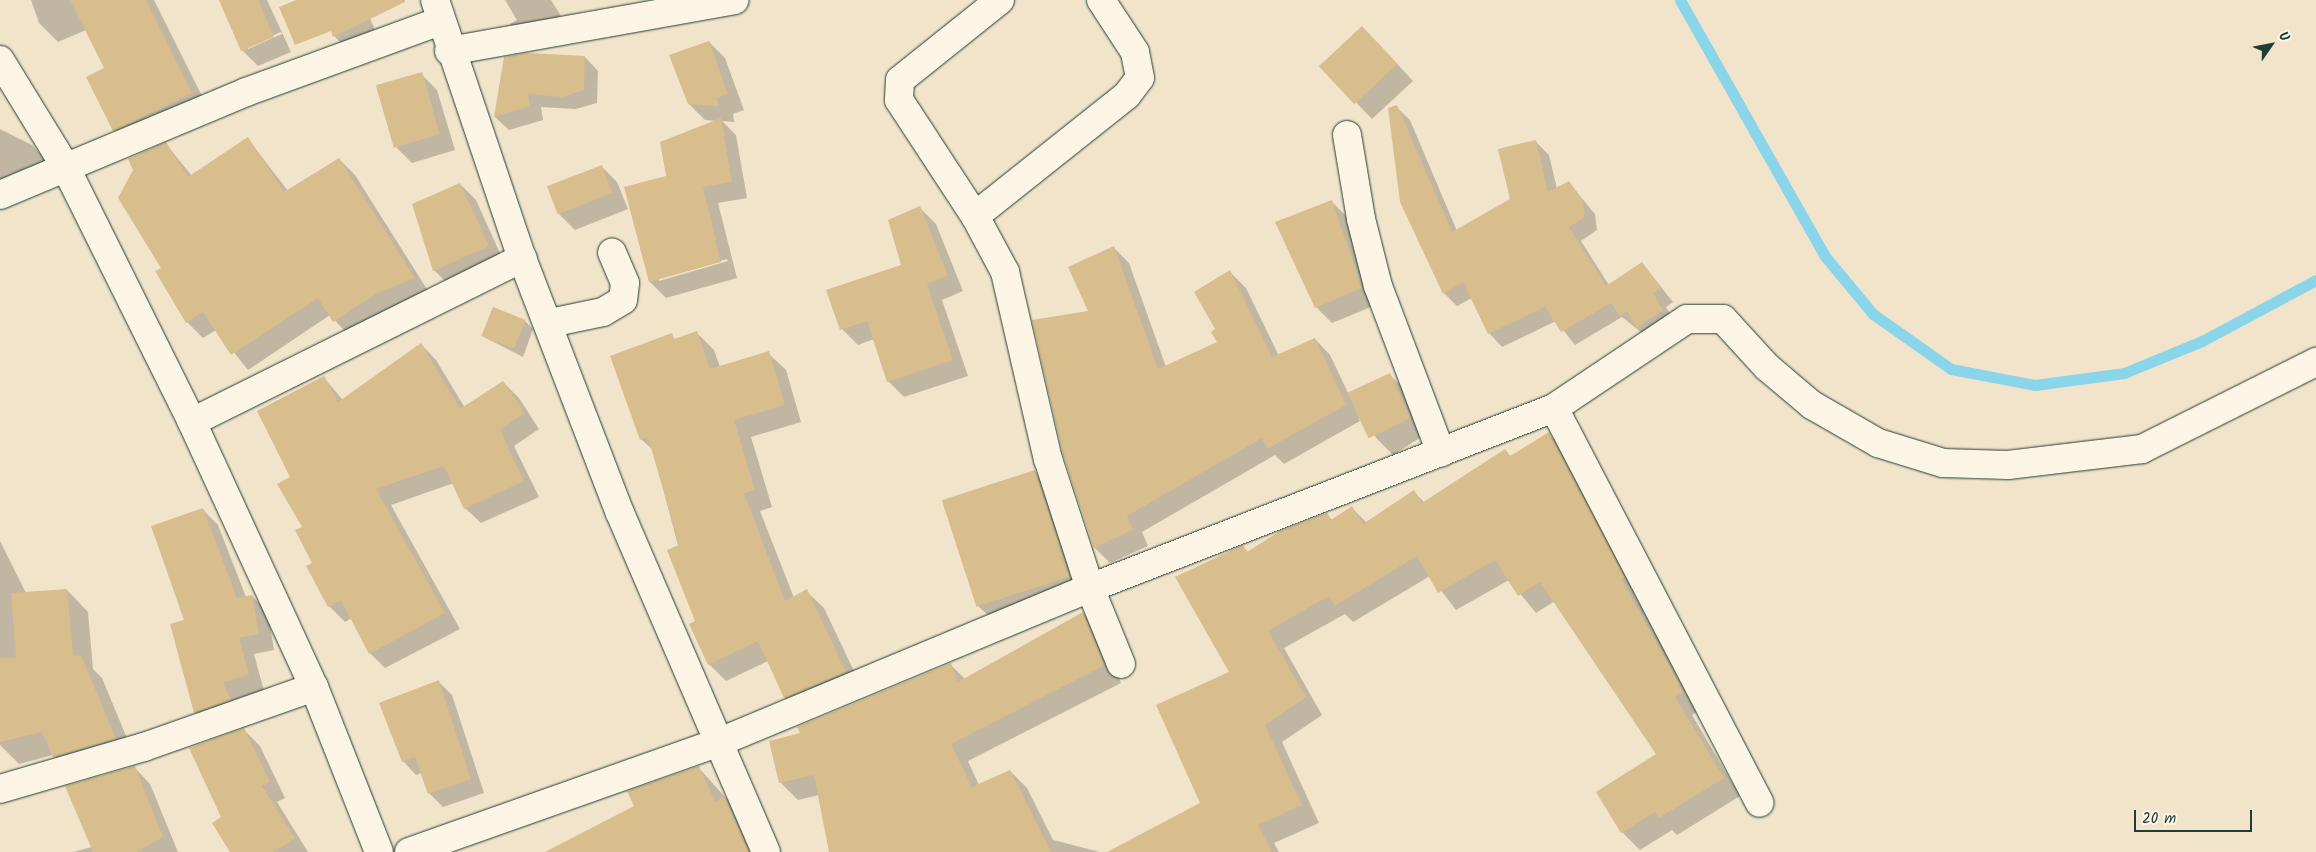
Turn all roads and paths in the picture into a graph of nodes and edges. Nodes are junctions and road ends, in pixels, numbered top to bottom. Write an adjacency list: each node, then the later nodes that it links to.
1 (734, 0): 5 (street)
2 (1000, 0): 10 (street)
3 (1101, 0): 10 (street)
4 (438, 11): 5 (street); 8 (street)
5 (449, 51): 12 (street)
6 (0, 60): 8 (street)
7 (1347, 135): 17 (street)
8 (66, 166): 9 (street); 16 (street)
9 (0, 195)
10 (975, 216): 18 (street)
11 (612, 253): 13 (street)
12 (522, 258): 13 (street); 16 (street)
13 (550, 323): 21 (street)
14 (2316, 362): 15 (street)
15 (1554, 408): 17 (street); 23 (street)
16 (192, 422): 20 (street)
17 (1441, 453): 18 (street)
18 (1090, 588): 19 (street); 21 (street)
19 (1121, 664)
20 (314, 687): 22 (street); 24 (street)
21 (722, 741): 25 (street); 26 (street)
22 (0, 789)
23 (1760, 803)
24 (380, 852)
25 (410, 852)
26 (766, 852)

